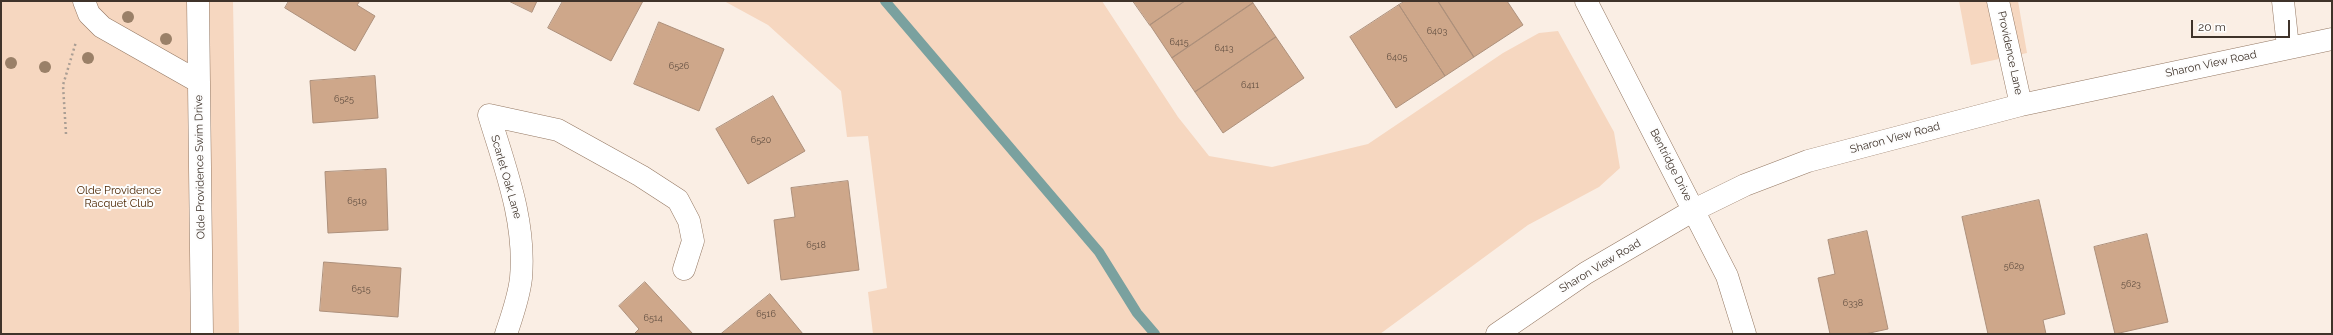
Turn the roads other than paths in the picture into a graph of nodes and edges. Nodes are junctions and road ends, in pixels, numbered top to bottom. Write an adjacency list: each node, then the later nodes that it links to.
1 (84, 1): 8 (street)
2 (198, 1): 8 (street, Olde Providence Swim Drive)
3 (1586, 1): 10 (street, Bentridge Drive)
4 (1998, 1): 9 (street, Providence Lane)
5 (2283, 1): 7 (street)
6 (2332, 39): 7 (street, Sharon View Road)
7 (2288, 47): 9 (street, Sharon View Road)
8 (199, 82): 12 (street, Olde Providence Swim Drive)
9 (2021, 105): 10 (street, Sharon View Road)
10 (1694, 210): 14 (street, Sharon View Road); 15 (street, Bentridge Drive)
11 (684, 269): 13 (street, Scarlet Oak Lane)
12 (202, 334)
13 (506, 334)
14 (1497, 334)
15 (1745, 334)

